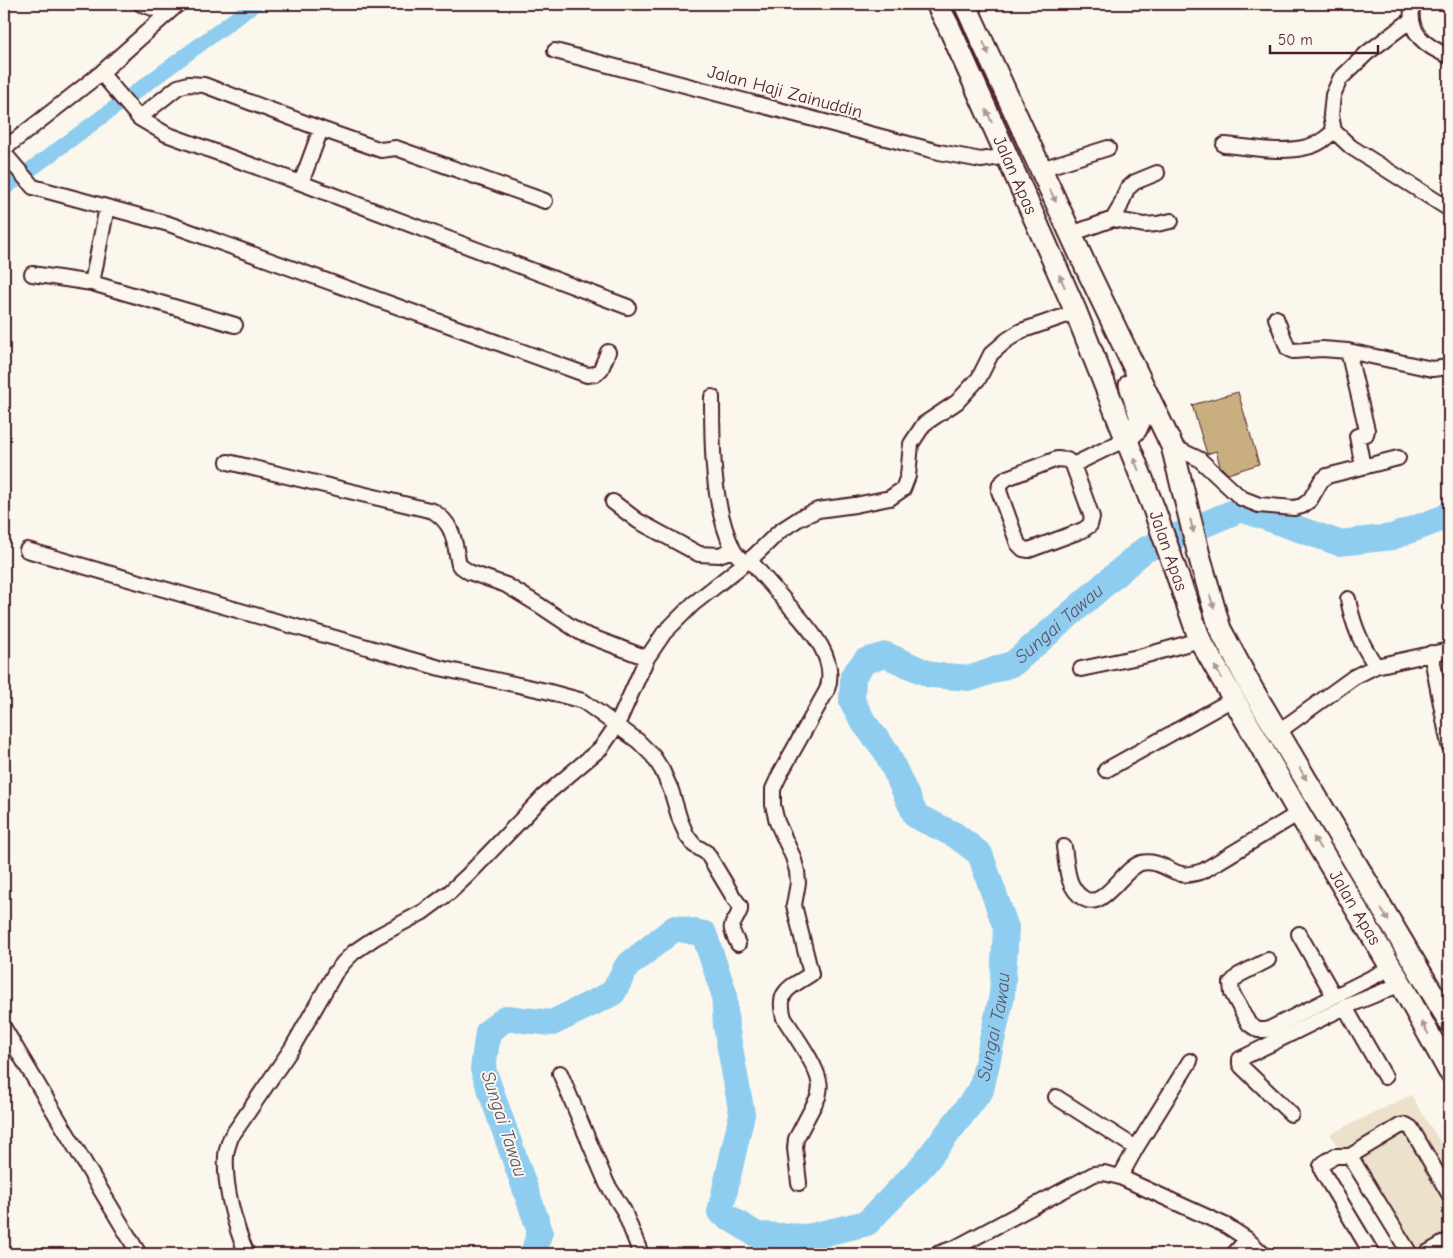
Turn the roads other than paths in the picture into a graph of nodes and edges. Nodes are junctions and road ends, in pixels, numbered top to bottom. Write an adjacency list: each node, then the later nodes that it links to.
1 (141, 4): 5 (street)
2 (937, 4): 16 (highway, Jalan Apas, one-way to 2)
3 (965, 4): 17 (highway, Jalan Apas, one-way to 17)
4 (1413, 4): 6 (street)
5 (173, 8): 9 (street)
6 (1411, 20): 8 (street); 12 (street)
7 (555, 51): 16 (street, Jalan Haji Zainuddin)
8 (1449, 56)
9 (101, 73): 10 (street); 15 (street)
10 (137, 115): 11 (street); 19 (street)
11 (321, 129): 19 (street); 20 (street)
12 (1334, 131): 13 (street); 22 (street)
13 (1224, 144)
14 (1108, 148): 17 (street)
15 (4, 151): 21 (street)
16 (1007, 156): 29 (highway, Jalan Apas, one-way to 16)
17 (1041, 168): 25 (highway, Jalan Apas, one-way to 25)
18 (1157, 173): 23 (street)
19 (301, 183): 28 (street)
20 (545, 201)
21 (107, 207): 27 (street); 33 (street)
22 (1449, 209)
23 (1113, 219): 24 (street); 25 (street)
24 (1171, 221)
25 (1071, 234): 34 (highway, Jalan Apas)
26 (32, 274): 27 (street)
27 (92, 283): 31 (street)
28 (628, 308)
29 (1076, 312): 37 (highway, Jalan Apas); 46 (street)
30 (1276, 318): 32 (street)
31 (235, 325)
32 (1348, 351): 35 (street); 42 (street)
33 (608, 352)
34 (1128, 354): 37 (highway); 38 (highway, Jalan Apas)
35 (1449, 367)
36 (712, 397): 45 (street)
37 (1126, 439): 41 (street); 48 (highway, Jalan Apas, one-way to 37)
38 (1172, 446): 42 (street); 56 (highway, Jalan Apas, one-way to 56)
39 (1398, 458): 42 (street)
40 (228, 462): 51 (street)
41 (1073, 465): 41 (street)
42 (1363, 467)
43 (613, 502): 45 (street)
44 (27, 550): 55 (street)
45 (733, 550): 46 (street)
46 (748, 561): 51 (street); 79 (street)
47 (1348, 599): 52 (street)
48 (1200, 640): 53 (street); 54 (highway, Jalan Apas, one-way to 48)
49 (1449, 650): 50 (street)
50 (1431, 653): 52 (street); 57 (street)
51 (647, 658): 55 (street)
52 (1376, 666): 56 (street)
53 (1081, 669)
54 (1233, 699): 58 (street); 59 (highway, Jalan Apas)
55 (617, 725): 63 (street); 85 (street)
56 (1278, 732): 59 (highway); 68 (highway, Jalan Apas, one-way to 68)
57 (1449, 745)
58 (1106, 770)
59 (1287, 792): 60 (highway, Jalan Apas)
60 (1299, 813): 61 (street); 65 (highway, Jalan Apas, one-way to 60)
61 (1064, 847)
62 (1299, 934): 66 (street)
63 (738, 944)
64 (1268, 960): 66 (street)
65 (1396, 976): 66 (street); 67 (street); 71 (highway, Jalan Apas, one-way to 65)
66 (1334, 996)
67 (1344, 1007): 73 (street); 75 (street)
68 (1449, 1021)
69 (4, 1028): 84 (street)
70 (1190, 1061): 76 (street)
71 (1449, 1071)
72 (560, 1073): 86 (street)
73 (1385, 1077)
74 (1056, 1097): 76 (street)
75 (1291, 1114)
76 (1136, 1148): 78 (street)
77 (1350, 1156): 80 (street); 90 (street); 91 (street)
78 (1120, 1177): 81 (street); 83 (street)
79 (799, 1183)
80 (1449, 1194)
81 (1247, 1239): 88 (street); 89 (street)
82 (1449, 1240): 92 (street)
83 (959, 1251): 87 (street)
84 (139, 1254)
85 (247, 1254)
86 (641, 1254)
87 (937, 1254)
88 (1234, 1254)
89 (1264, 1254)
90 (1372, 1254)
91 (1410, 1254)
92 (1425, 1254)

